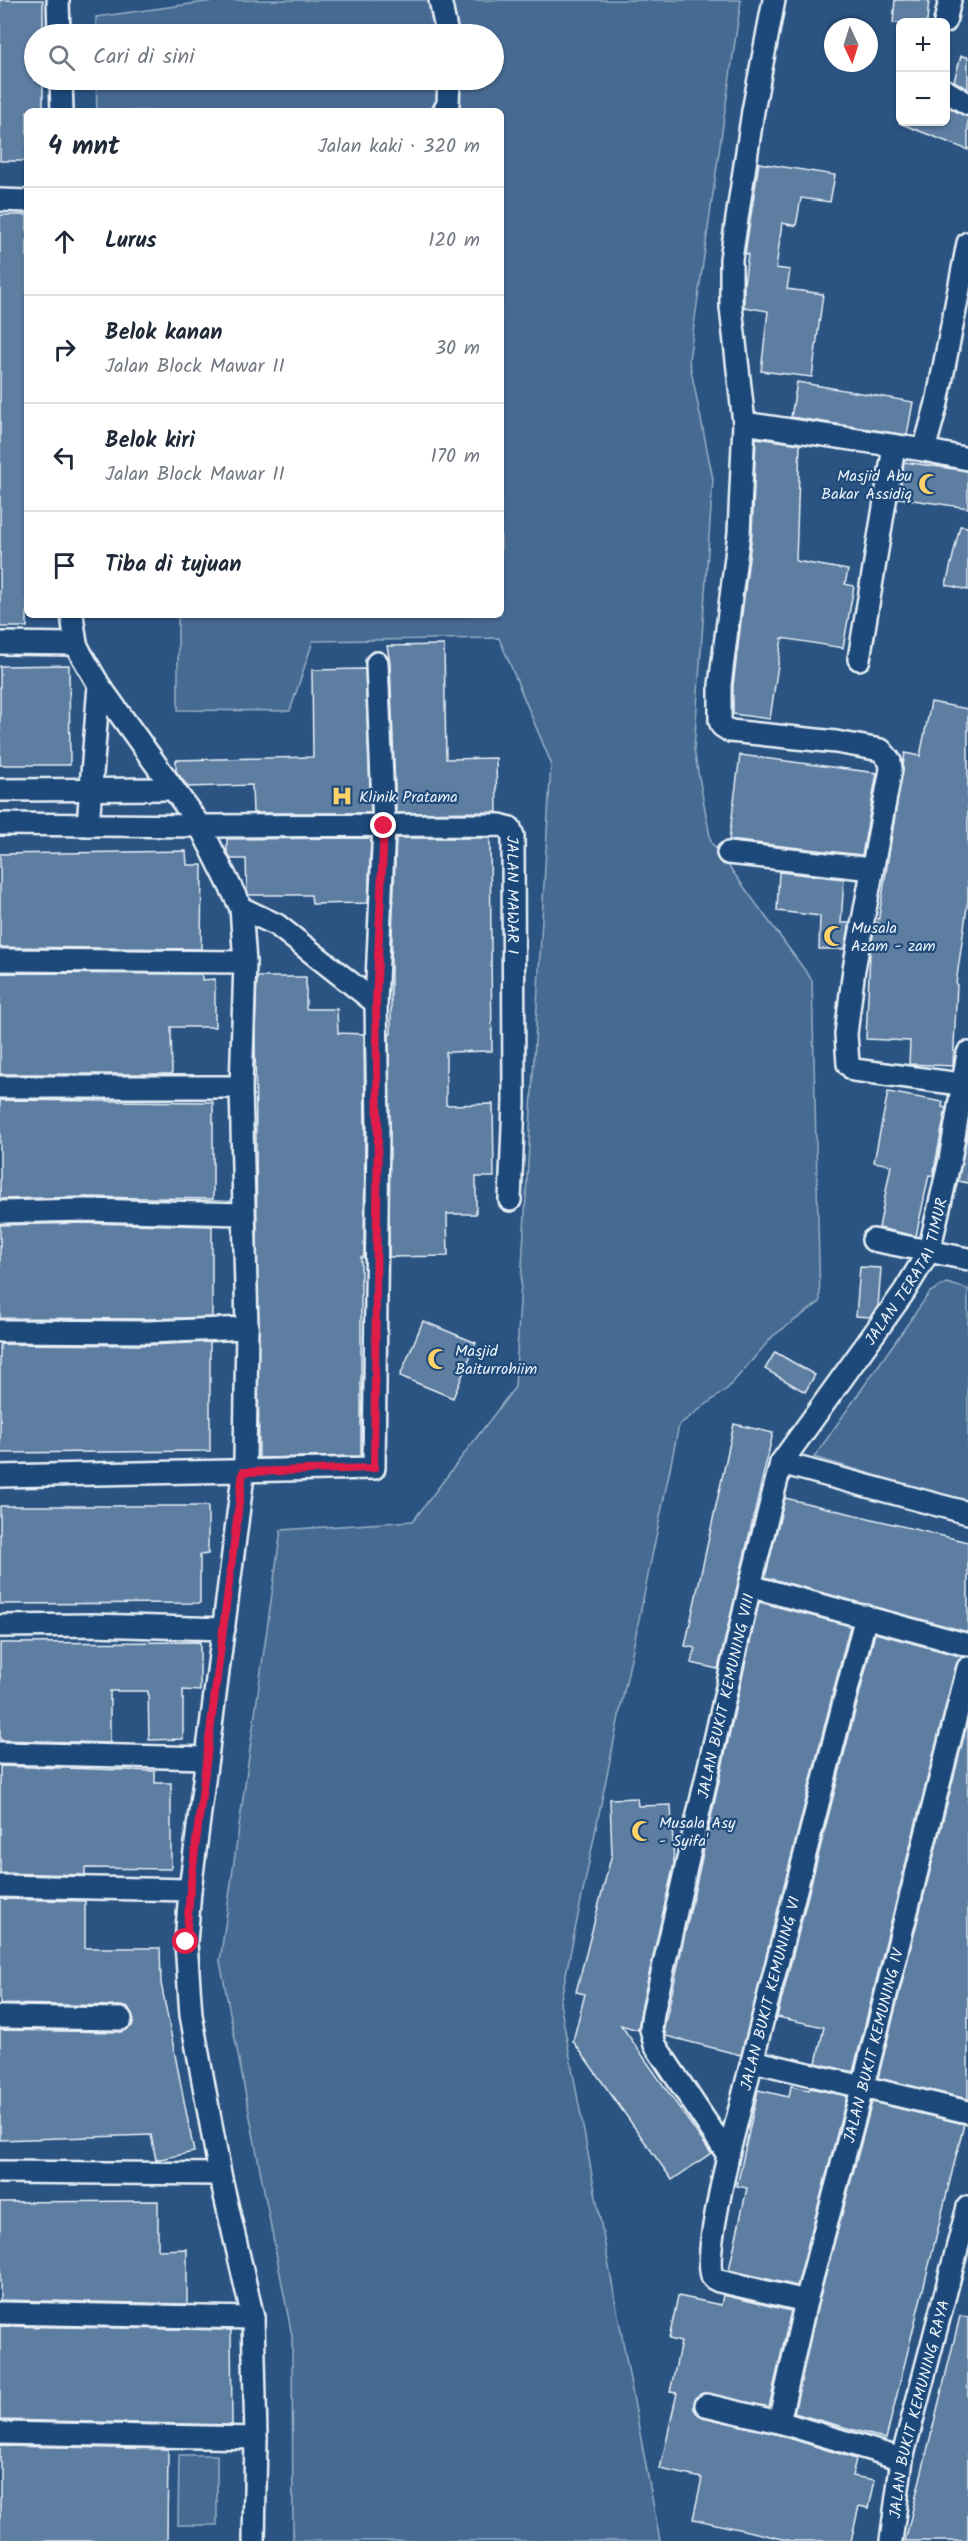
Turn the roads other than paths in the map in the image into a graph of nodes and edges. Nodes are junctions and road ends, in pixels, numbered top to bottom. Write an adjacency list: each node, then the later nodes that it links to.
1 (58, 0): 6 (street)
2 (440, 0): 7 (street)
3 (774, 0): 17 (street)
4 (950, 0): 5 (street)
5 (946, 18)
6 (59, 24)
7 (445, 24)
8 (61, 90): 12 (street)
9 (449, 90): 13 (street)
10 (950, 95): 11 (street)
11 (968, 104)
12 (62, 108)
13 (446, 108)
14 (0, 200): 15 (street)
15 (24, 201)
16 (968, 243): 19 (street)
17 (744, 423): 18 (street); 35 (street)
18 (894, 447): 19 (street); 24 (street)
19 (924, 450): 20 (street)
20 (968, 459)
21 (72, 618): 23 (street)
22 (0, 643): 23 (street)
23 (76, 644): 26 (street)
24 (859, 659)
25 (376, 663): 33 (street)
26 (99, 685): 27 (street); 28 (street)
27 (90, 789): 28 (street); 29 (street); 31 (street)
28 (173, 789): 32 (street)
29 (0, 790)
30 (0, 824): 31 (street, JALAN MAWAR I)
31 (88, 825): 32 (street, JALAN MAWAR I)
32 (200, 826): 33 (street, JALAN MAWAR I); 36 (street)
33 (384, 826): 39 (street); 44 (street, JALAN MAWAR I)
34 (728, 853): 35 (street)
35 (872, 868): 41 (street)
36 (241, 908): 38 (street); 39 (street)
37 (0, 960): 38 (street)
38 (245, 962): 42 (street)
39 (376, 1003): 53 (street)
40 (968, 1053): 41 (street, JALAN TERATAI TIMUR)
41 (965, 1084): 48 (street, JALAN TERATAI TIMUR)
42 (241, 1087): 43 (street); 46 (street)
43 (0, 1088)
44 (510, 1200)
45 (0, 1212): 46 (street)
46 (243, 1214): 50 (street)
47 (873, 1240): 48 (street)
48 (929, 1251): 49 (street); 52 (street, JALAN TERATAI TIMUR)
49 (968, 1259)
50 (247, 1328): 51 (street); 53 (street)
51 (0, 1331)
52 (781, 1463): 55 (street); 56 (street, JALAN BUKIT KEMUNING VIII)
53 (243, 1472): 54 (street); 59 (street)
54 (0, 1476)
55 (968, 1513)
56 (750, 1586): 57 (street); 71 (street, JALAN BUKIT KEMUNING VIII)
57 (866, 1616): 60 (street); 68 (street, JALAN BUKIT KEMUNING VI)
58 (0, 1626): 59 (street)
59 (224, 1629): 63 (street)
60 (968, 1645)
61 (968, 1668): 69 (street, JALAN BUKIT KEMUNING IV)
62 (0, 1753): 63 (street)
63 (207, 1758): 65 (street)
64 (0, 1886): 65 (street)
65 (190, 1890): 73 (street)
66 (0, 2017): 67 (street)
67 (121, 2019)
68 (753, 2061): 69 (street); 71 (street, JALAN BUKIT KEMUNING VI)
69 (862, 2088): 70 (street); 75 (street, JALAN BUKIT KEMUNING IV)
70 (968, 2112)
71 (728, 2155): 75 (street, JALAN BUKIT KEMUNING VI)
72 (0, 2172): 73 (street)
73 (220, 2174): 77 (street)
74 (968, 2207): 82 (street, JALAN BUKIT KEMUNING RAYA)
75 (806, 2301): 79 (street, JALAN BUKIT KEMUNING IV)
76 (0, 2313): 77 (street)
77 (253, 2318): 81 (street)
78 (706, 2405): 79 (street)
79 (779, 2422): 82 (street)
80 (0, 2433): 81 (street)
81 (256, 2438): 83 (street)
82 (902, 2459): 84 (street, JALAN BUKIT KEMUNING RAYA)
83 (254, 2541)
84 (891, 2541)

